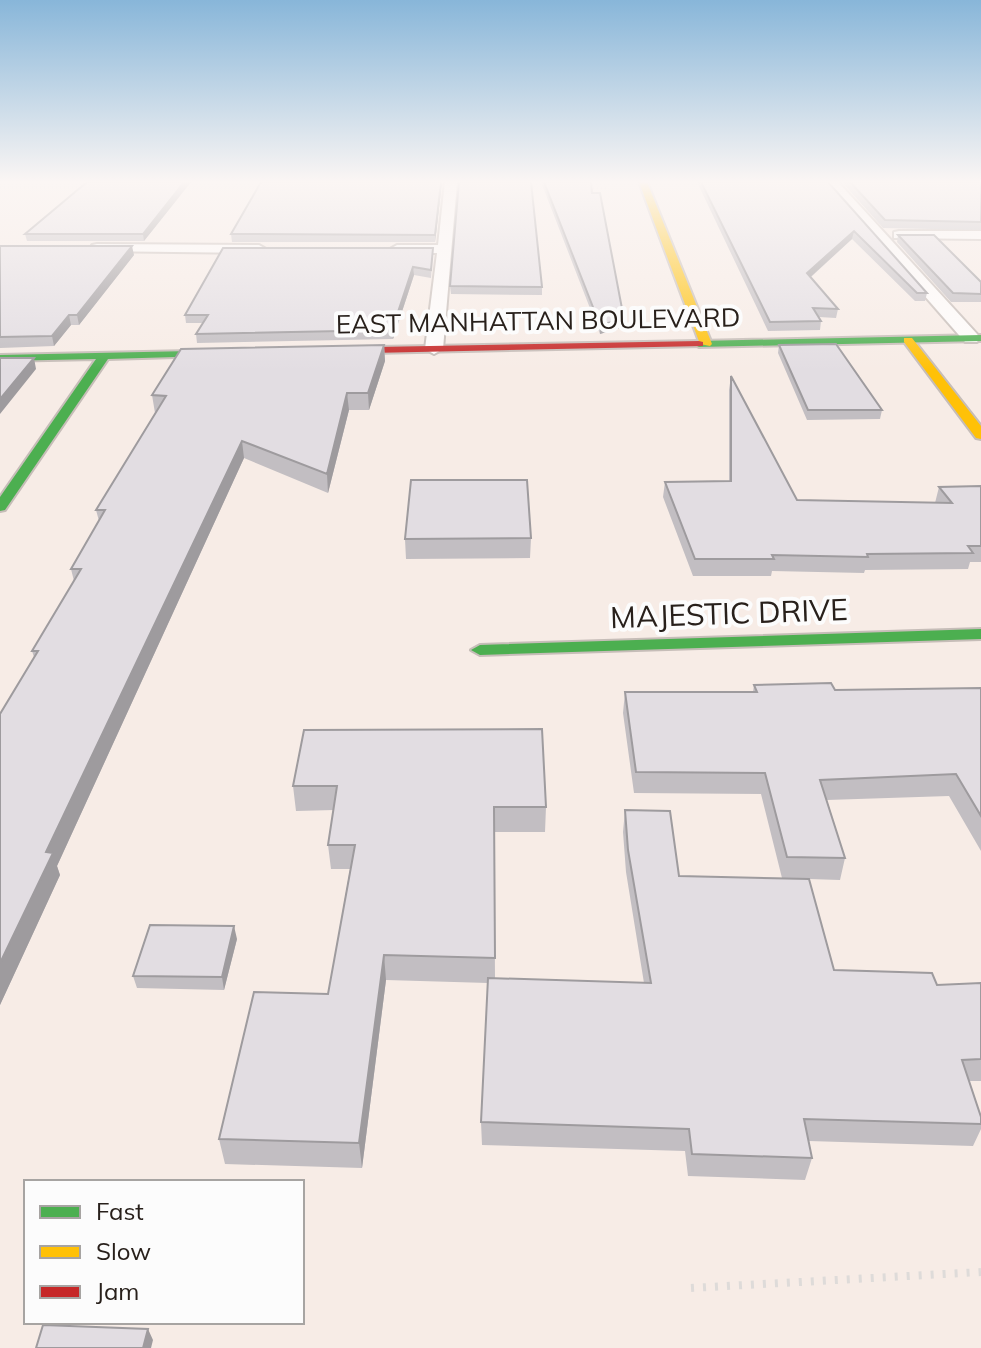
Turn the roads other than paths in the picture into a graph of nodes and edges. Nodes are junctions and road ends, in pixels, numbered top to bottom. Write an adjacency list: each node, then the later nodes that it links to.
1 (444, 245): 7 (lane)
2 (667, 245): 10 (street)
3 (887, 245): 8 (lane)
4 (79, 248): 5 (lane)
5 (270, 249)
6 (381, 249): 7 (lane)
7 (444, 249): 11 (lane)
8 (976, 338): 9 (street, EAST MANHATTAN BOULEVARD)
9 (908, 340): 10 (street, EAST MANHATTAN BOULEVARD); 16 (street)
10 (706, 344): 11 (street, EAST MANHATTAN BOULEVARD)
11 (434, 349): 13 (street, EAST MANHATTAN BOULEVARD)
12 (261, 352): 14 (street)
13 (308, 352)
14 (104, 356): 15 (street); 17 (street)
15 (0, 358)
16 (981, 435)
17 (0, 507)
18 (981, 634): 19 (street, MAJESTIC DRIVE)
19 (480, 650)

